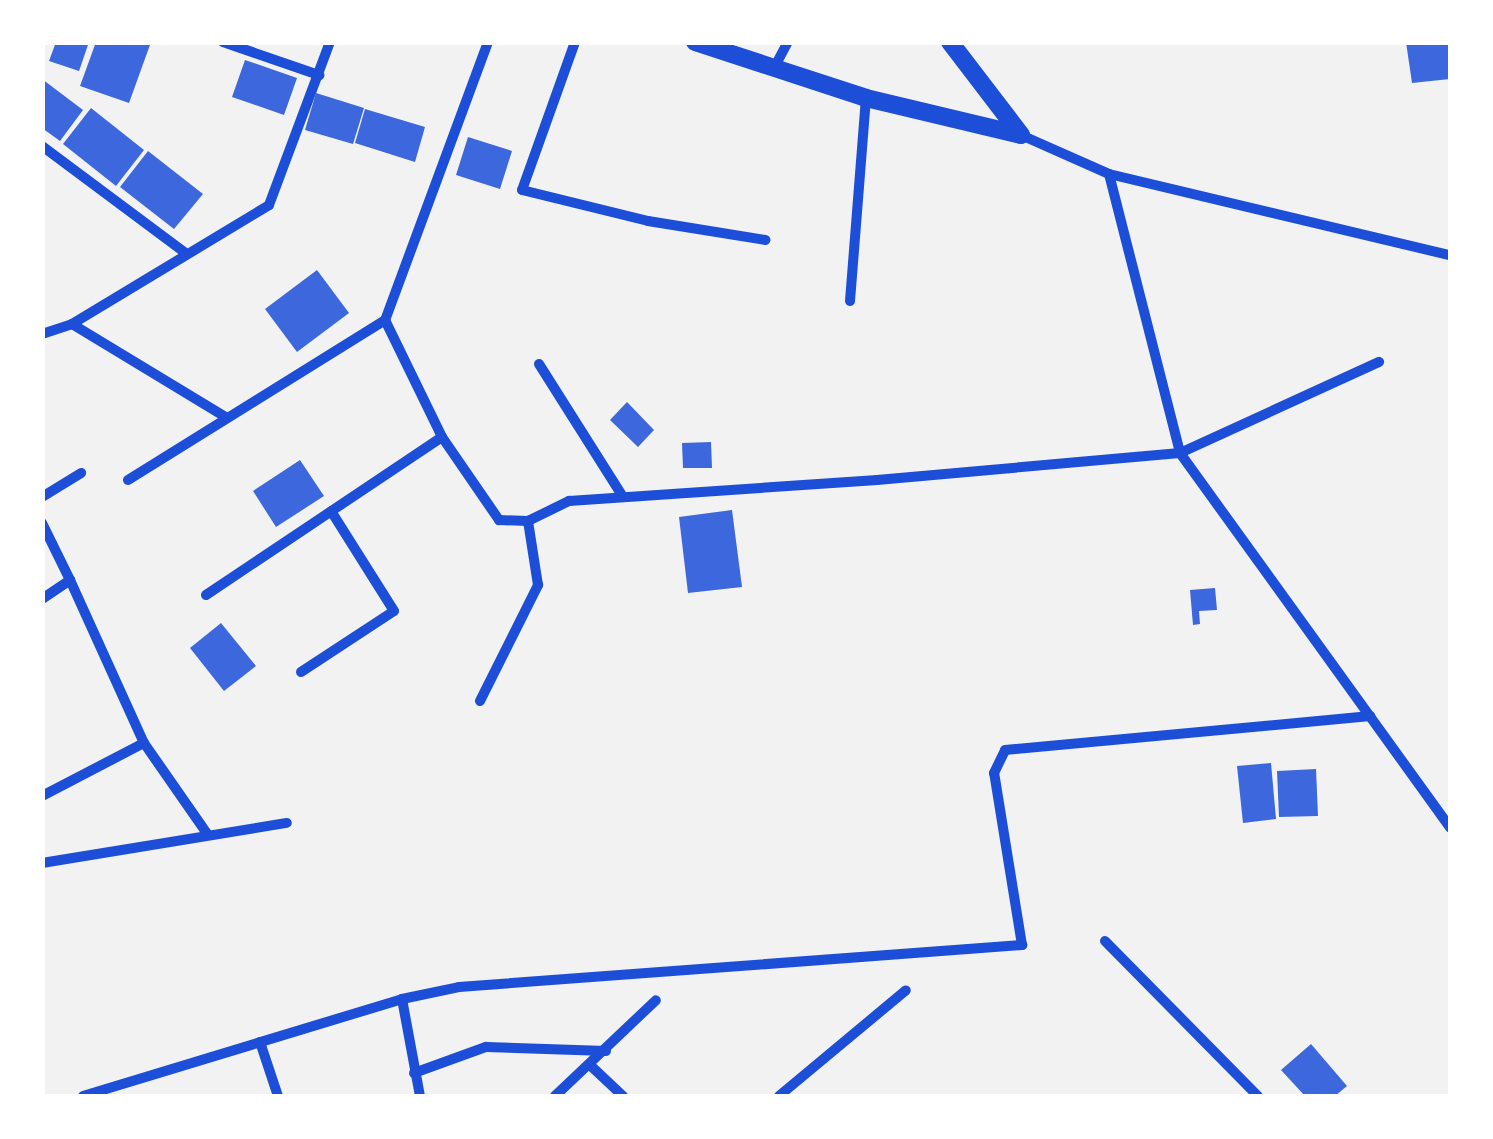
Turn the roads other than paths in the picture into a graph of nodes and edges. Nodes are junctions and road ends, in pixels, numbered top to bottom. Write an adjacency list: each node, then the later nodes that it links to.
1 (223, 42): 9 (street)
2 (330, 42): 9 (street)
3 (488, 42): 18 (street)
4 (575, 42): 14 (street)
5 (695, 42): 8 (street)
6 (788, 42): 8 (street)
7 (950, 42): 11 (street)
8 (774, 68): 10 (street)
9 (319, 74): 15 (street)
10 (866, 98): 11 (street); 17 (street)
11 (1021, 135): 13 (street)
12 (42, 146): 15 (street)
13 (1109, 174): 16 (street); 25 (street)
14 (765, 240)
15 (187, 254): 19 (street)
16 (1450, 254)
17 (850, 301)
18 (385, 320): 23 (street); 24 (street)
19 (72, 324): 20 (street); 23 (street)
20 (42, 334)
21 (1379, 362): 25 (street)
22 (540, 364): 28 (street)
23 (227, 418): 27 (street)
24 (442, 437): 30 (street); 31 (street)
25 (1180, 452): 28 (street); 38 (street)
26 (82, 473): 29 (street)
27 (128, 480)
28 (624, 496): 31 (street)
29 (42, 497)
30 (331, 511): 34 (street); 36 (street)
31 (528, 521): 37 (street)
32 (42, 524): 33 (street)
33 (70, 580): 35 (street); 39 (street)
34 (206, 595)
35 (42, 599)
36 (301, 672)
37 (480, 700)
38 (1370, 716): 42 (street); 47 (street)
39 (144, 743): 40 (street); 43 (street)
40 (42, 796)
41 (287, 823): 43 (street)
42 (1450, 828)
43 (208, 835): 44 (street)
44 (42, 863)
45 (1105, 942): 61 (street)
46 (906, 990): 60 (street)
47 (402, 999): 49 (street); 52 (street)
48 (656, 1000): 50 (street)
49 (260, 1042): 53 (street); 56 (street)
50 (606, 1051): 51 (street); 52 (street)
51 (591, 1066): 58 (street); 59 (street)
52 (414, 1073): 57 (street)
53 (123, 1084): 54 (street); 55 (street)
54 (83, 1096)
55 (128, 1096)
56 (278, 1096)
57 (420, 1096)
58 (555, 1096)
59 (623, 1096)
60 (778, 1096)
61 (1258, 1096)

